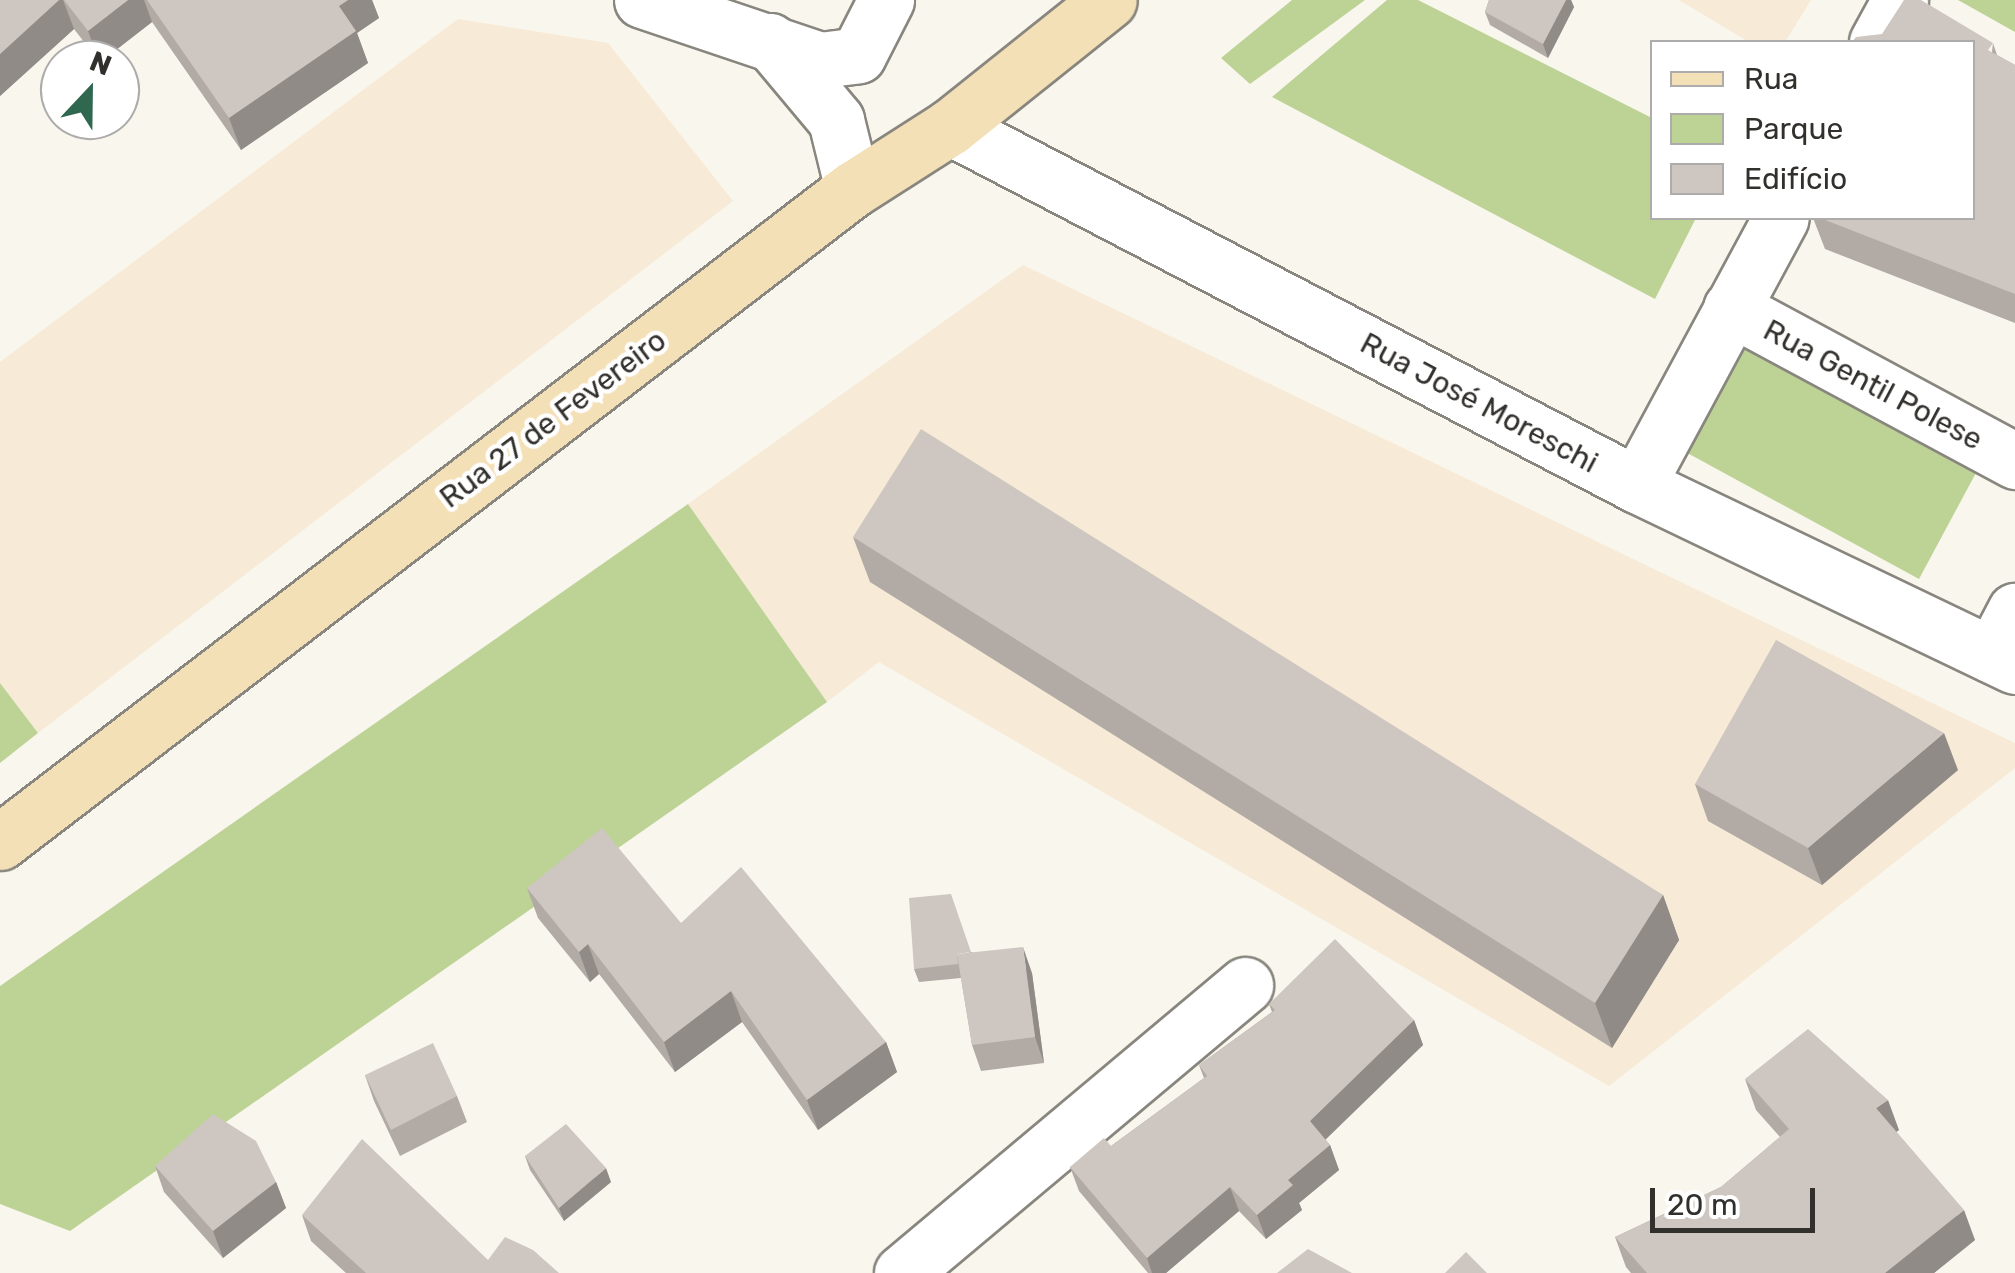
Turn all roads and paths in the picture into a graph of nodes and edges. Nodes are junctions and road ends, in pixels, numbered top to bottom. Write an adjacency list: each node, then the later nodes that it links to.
1 (642, 0): 6 (street)
2 (886, 0): 6 (street)
3 (1108, 0): 7 (main road, Rua 27 de Fevereiro)
4 (1900, 0): 5 (street)
5 (1878, 40)
6 (770, 42): 8 (street)
7 (950, 127): 8 (main road, Rua 27 de Fevereiro); 12 (street, Rua José Moreschi)
8 (852, 189): 14 (main road, Rua 27 de Fevereiro)
9 (1780, 220): 10 (street)
10 (1731, 308): 11 (street, Rua Gentil Polese); 12 (street)
11 (2015, 461)
12 (1637, 485): 13 (street, Rua José Moreschi)
13 (2007, 644)
14 (0, 842)
15 (1245, 985): 16 (street)
16 (902, 1273)

